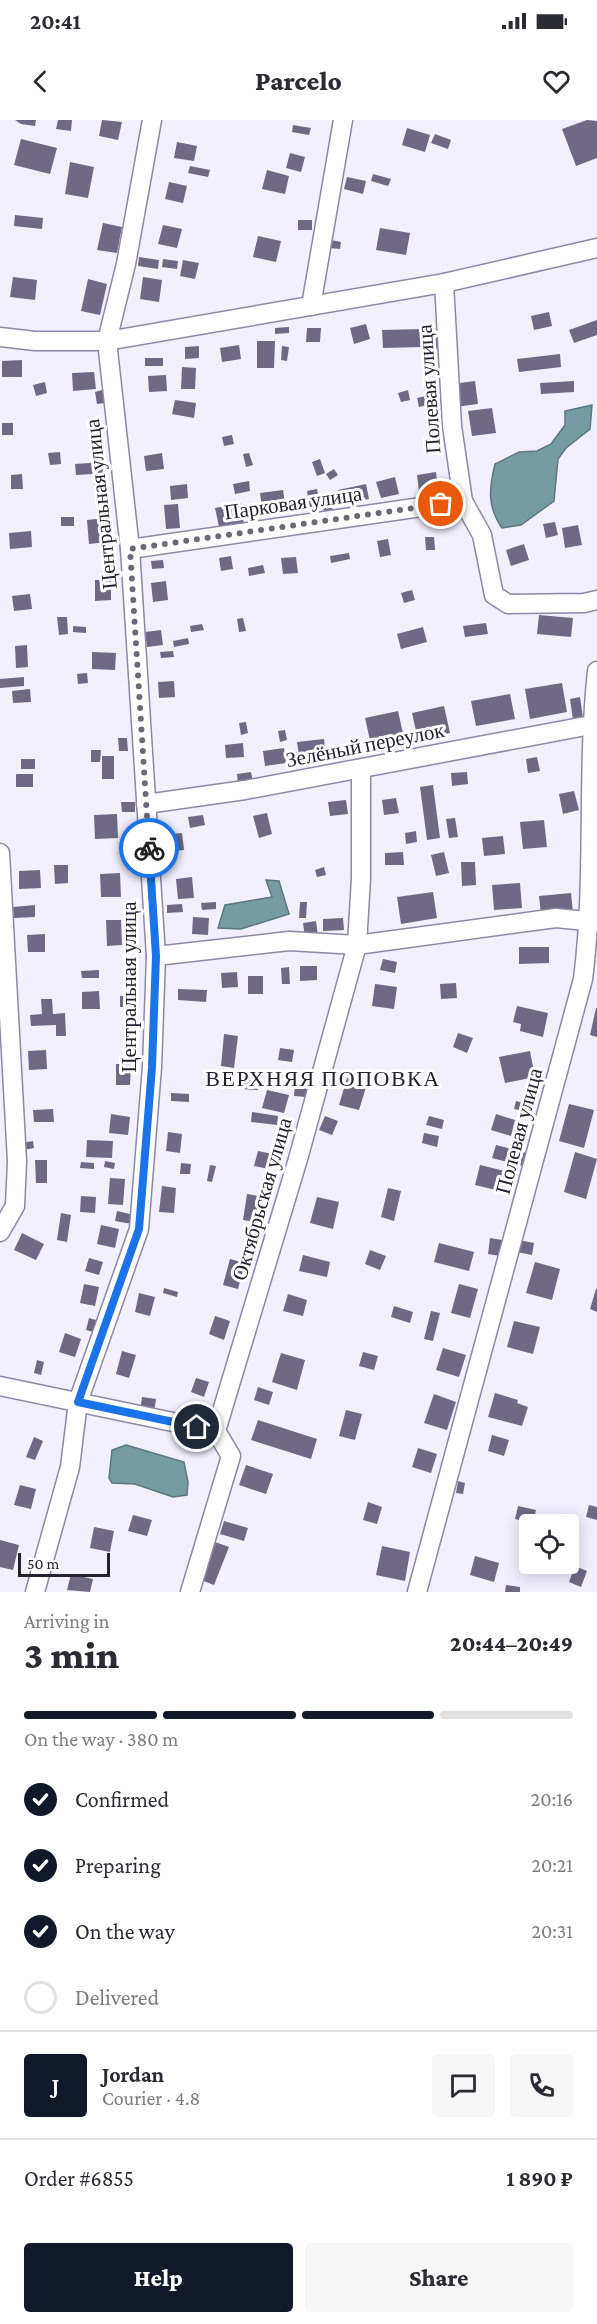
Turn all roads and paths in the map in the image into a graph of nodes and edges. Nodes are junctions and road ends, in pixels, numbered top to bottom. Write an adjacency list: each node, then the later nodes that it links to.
1 (152, 120): 7 (street, Центральная улица)
2 (343, 120): 5 (street)
3 (597, 248): 4 (street)
4 (444, 283): 5 (street); 8 (street, Полевая улица)
5 (311, 306): 7 (street)
6 (0, 337): 7 (street)
7 (107, 341): 9 (street, Центральная улица)
8 (463, 501): 9 (street, Парковая улица); 10 (street, Полевая улица)
9 (130, 549): 14 (street, Центральная улица)
10 (597, 600)
11 (597, 671): 12 (street, Полевая улица)
12 (591, 725): 13 (street, Зелёный переулок); 16 (street, Полевая улица)
13 (362, 769): 14 (street, Зелёный переулок); 17 (street, Октябрьская улица)
14 (146, 804): 18 (street, Центральная улица)
15 (0, 853): 19 (street)
16 (594, 922): 17 (street); 25 (street, Полевая улица)
17 (357, 945): 18 (street); 22 (street, Октябрьская улица)
18 (156, 956): 21 (street, Центральная улица)
19 (0, 1232)
20 (0, 1386): 21 (street)
21 (78, 1402): 22 (street); 23 (street, Центральная улица)
22 (216, 1431): 24 (street)
23 (35, 1592)
24 (190, 1592)
25 (417, 1592)

